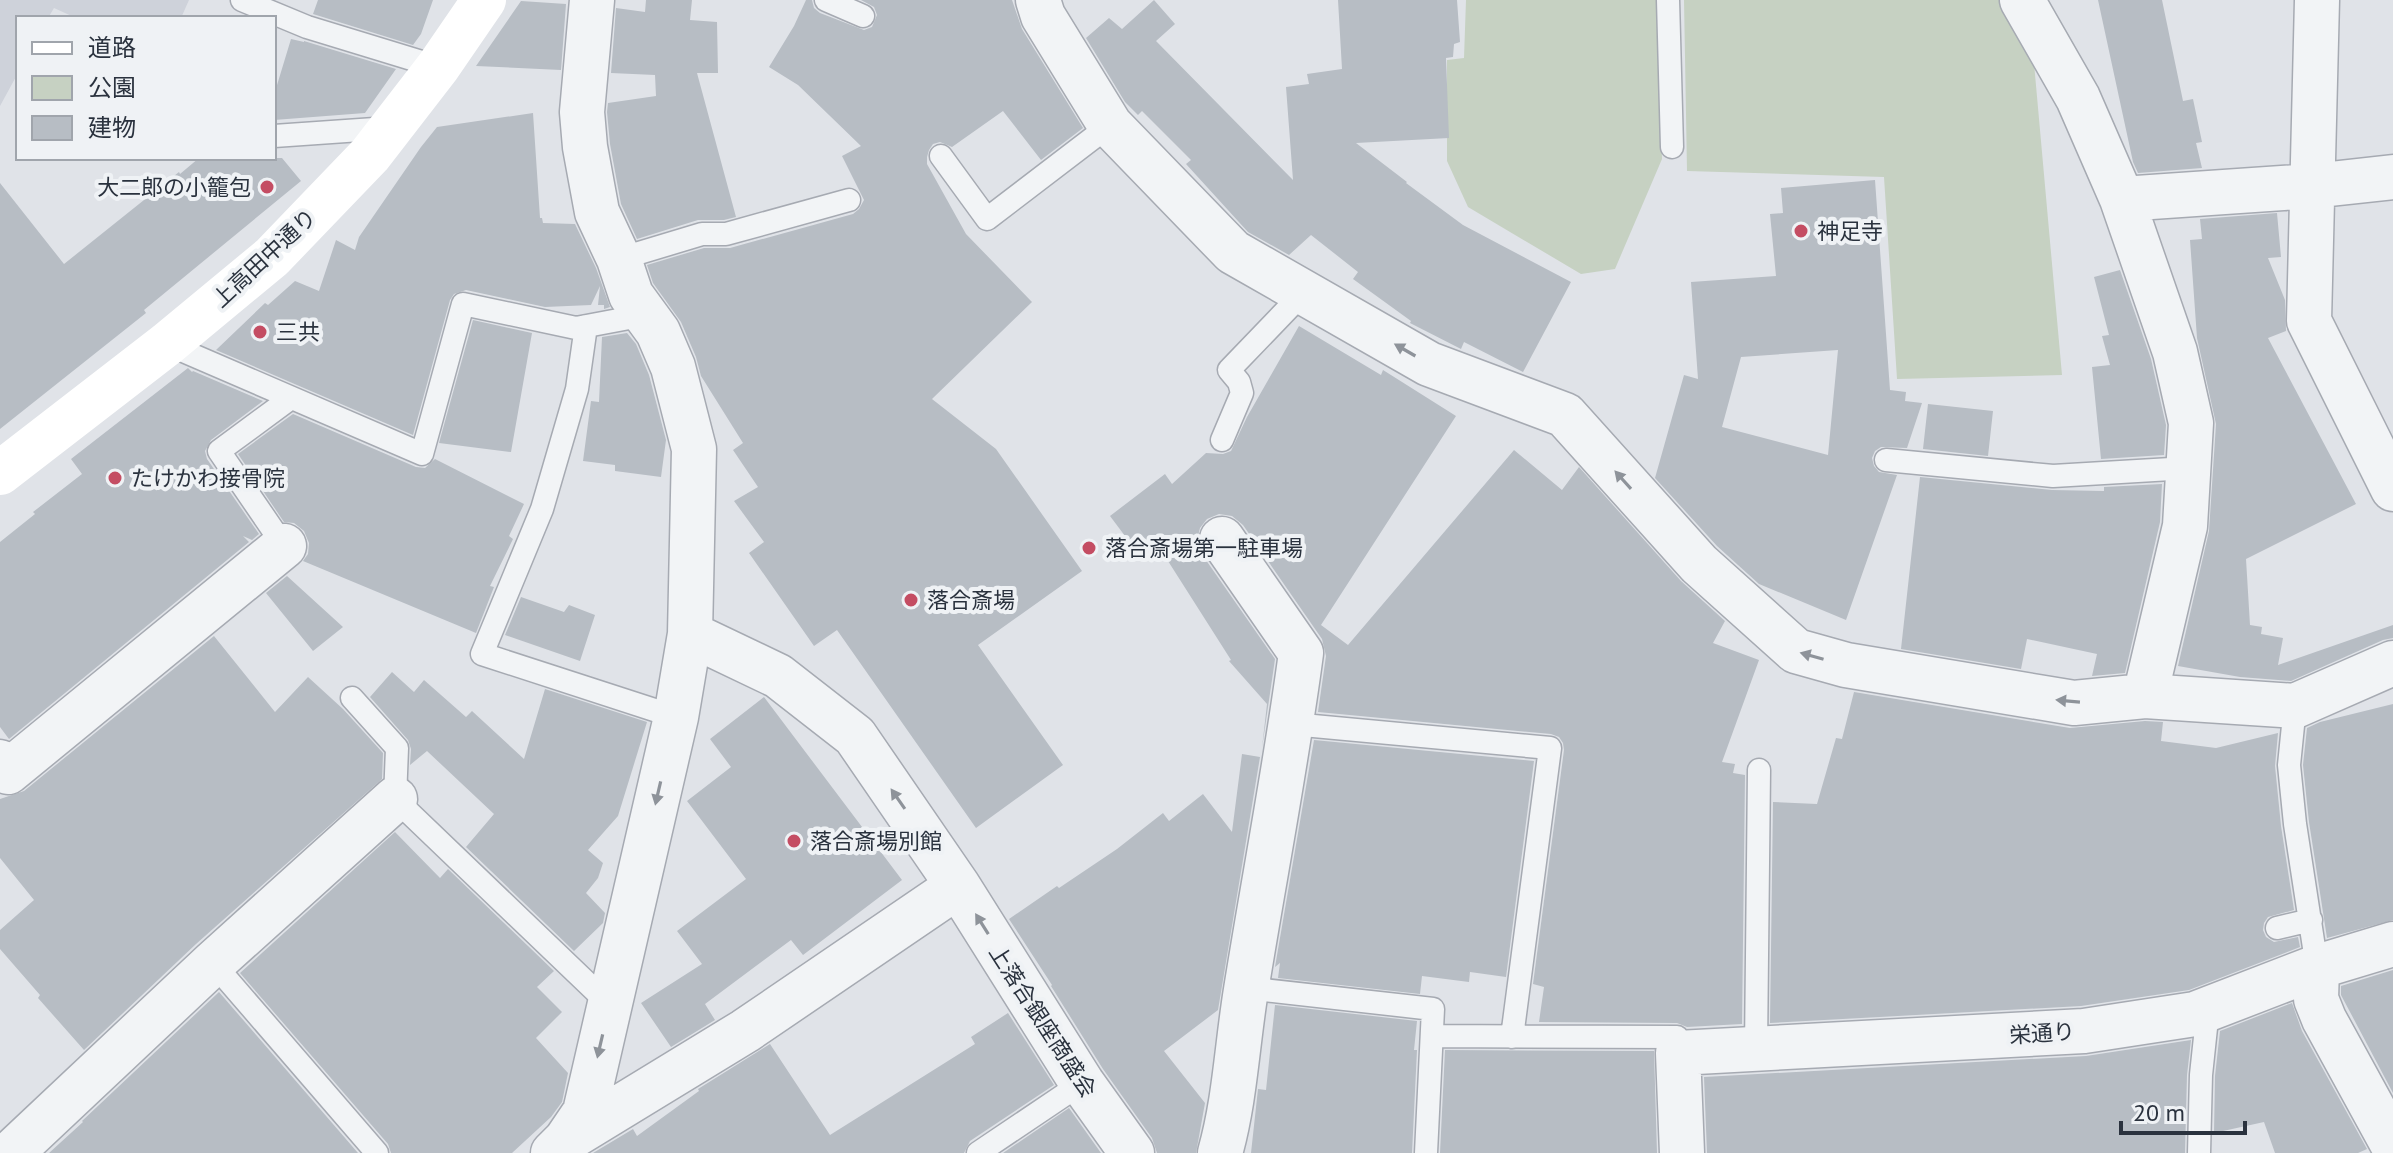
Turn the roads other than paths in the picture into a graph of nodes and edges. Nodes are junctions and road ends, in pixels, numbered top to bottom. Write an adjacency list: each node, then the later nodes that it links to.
1 (242, 0): 10 (lane)
2 (484, 0): 10 (street, 上高田中通り)
3 (592, 0): 20 (street)
4 (826, 0): 9 (lane)
5 (1038, 0): 11 (street)
6 (1668, 0): 14 (lane)
7 (2022, 0): 18 (street)
8 (2317, 0): 17 (street)
9 (863, 16)
10 (438, 67): 12 (street, 上高田中通り)
11 (1110, 125): 15 (lane); 21 (street)
12 (391, 128): 13 (lane); 24 (street, 上高田中通り)
13 (276, 136)
14 (1672, 147)
15 (941, 156)
16 (2393, 177): 17 (street)
17 (2312, 186): 18 (street); 30 (street)
18 (2122, 199): 28 (street)
19 (849, 200): 20 (lane)
20 (619, 259): 22 (street)
21 (1304, 292): 26 (lane); 35 (street, one-way to 21)
22 (645, 315): 23 (lane); 33 (street)
23 (586, 326): 25 (lane); 38 (lane)
24 (167, 344): 25 (lane); 29 (street, 上高田中通り)
25 (291, 398): 32 (lane)
26 (1222, 440)
27 (1886, 460): 28 (lane)
28 (2188, 468): 35 (street)
29 (0, 473)
30 (2393, 489)
31 (1222, 539): 39 (street)
32 (284, 546): 40 (street)
33 (690, 634): 38 (street); 43 (street, 上落合銀座商盛会, one-way to 33)
34 (2393, 663): 37 (street)
35 (2145, 696): 37 (street)
36 (352, 698): 42 (lane)
37 (2295, 706): 44 (lane)
38 (676, 717): 50 (street, one-way to 50)
39 (1292, 724): 49 (street); 53 (lane)
40 (0, 762)
41 (1759, 770): 54 (lane)
42 (395, 799): 47 (street); 50 (lane)
43 (958, 886): 56 (street, 上落合銀座商盛会, one-way to 43); 58 (street)
44 (2311, 920): 45 (lane); 48 (lane)
45 (2277, 928)
46 (2393, 944): 48 (street, 栄通り)
47 (213, 963): 59 (street); 60 (lane)
48 (2317, 967): 51 (street, 栄通り); 57 (street)
49 (1246, 988): 52 (lane); 63 (street)
50 (609, 1004): 58 (street, one-way to 58)
51 (2208, 1009): 54 (street, 栄通り); 66 (lane)
52 (1432, 1036): 53 (lane); 64 (lane)
53 (1512, 1037): 55 (lane)
54 (1756, 1049): 55 (street, 栄通り)
55 (1678, 1053): 65 (street)
56 (1082, 1083): 61 (lane); 62 (street, 上落合銀座商盛会)
57 (2393, 1145)
58 (560, 1146)
59 (11, 1153)
60 (377, 1153)
61 (978, 1153)
62 (1132, 1153)
63 (1220, 1153)
64 (1426, 1153)
65 (1682, 1153)
66 (2199, 1153)

